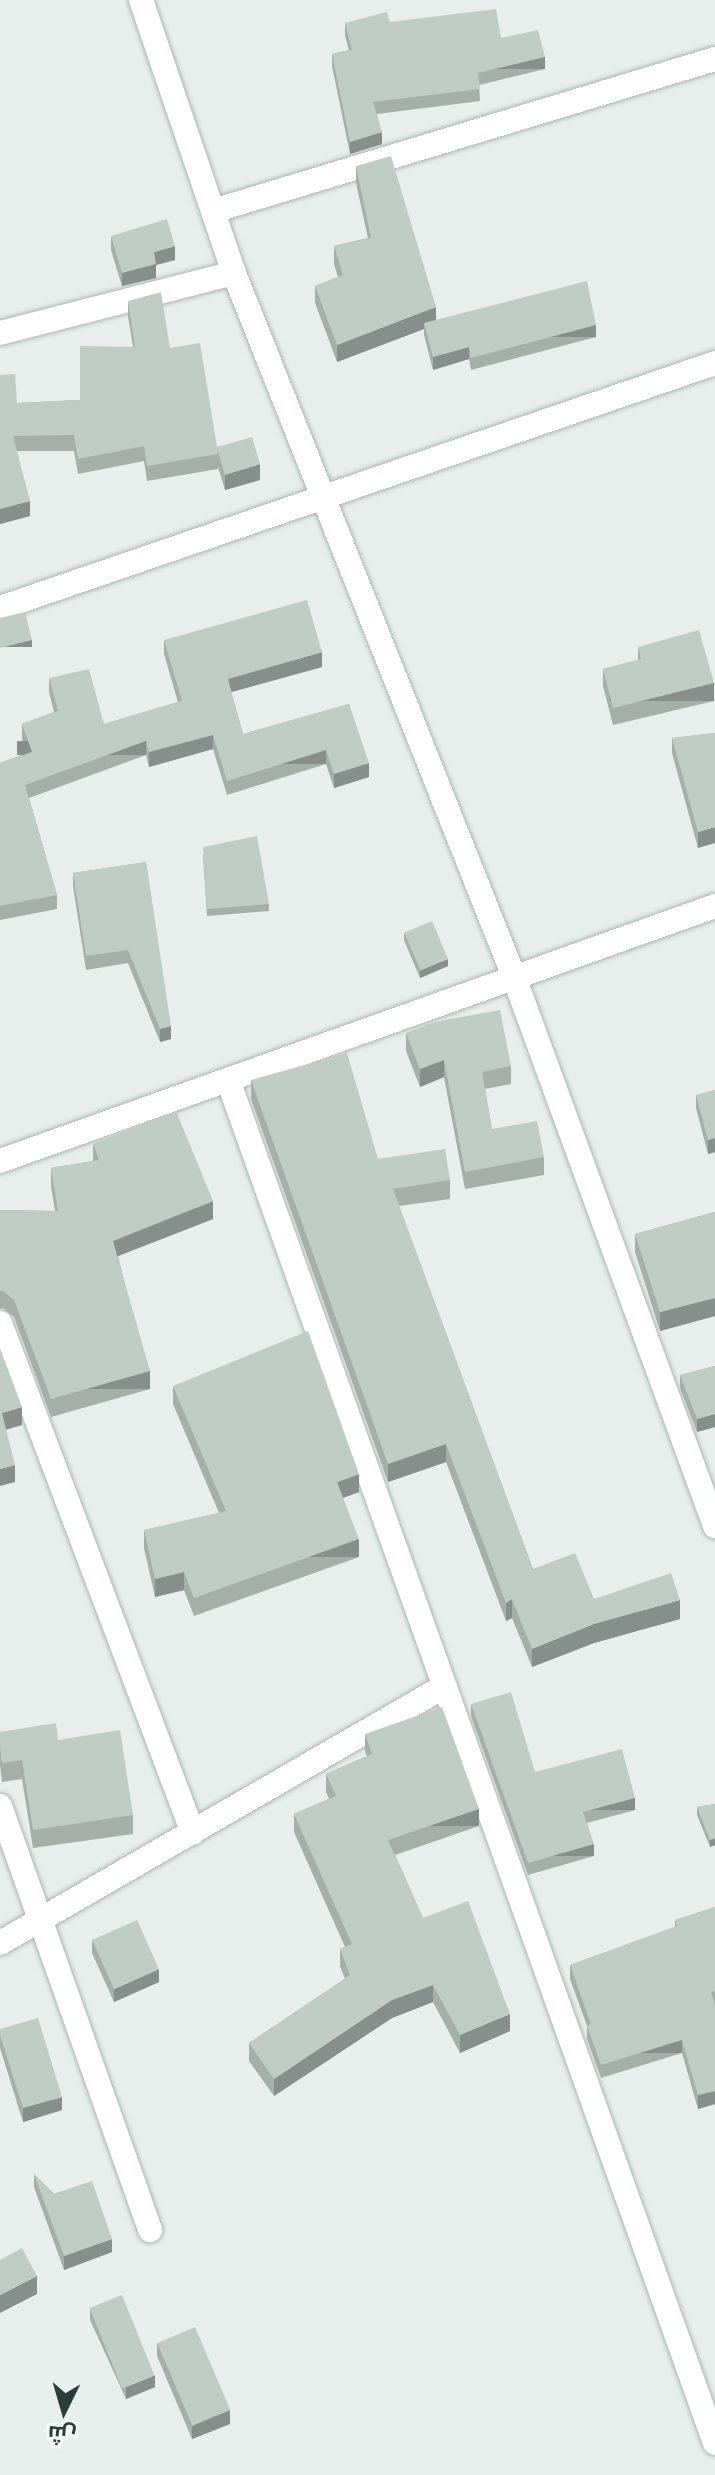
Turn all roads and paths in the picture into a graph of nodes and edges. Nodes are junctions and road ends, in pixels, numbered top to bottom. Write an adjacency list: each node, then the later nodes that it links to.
1 (141, 0): 3 (street)
2 (715, 59): 3 (street)
3 (213, 211): 4 (street)
4 (234, 273): 5 (street); 7 (street)
5 (0, 333)
6 (715, 363): 7 (street)
7 (324, 496): 8 (street); 10 (street)
8 (0, 608)
9 (715, 906): 10 (street)
10 (514, 977): 11 (street); 14 (street)
11 (228, 1080): 12 (street); 15 (street)
12 (0, 1161)
13 (0, 1323): 17 (street)
14 (715, 1526)
15 (443, 1687): 17 (street); 21 (street)
16 (0, 1806): 18 (street)
17 (193, 1833): 18 (street)
18 (41, 1921): 19 (street); 20 (street)
19 (0, 1943)
20 (150, 2230)
21 (715, 2443)

